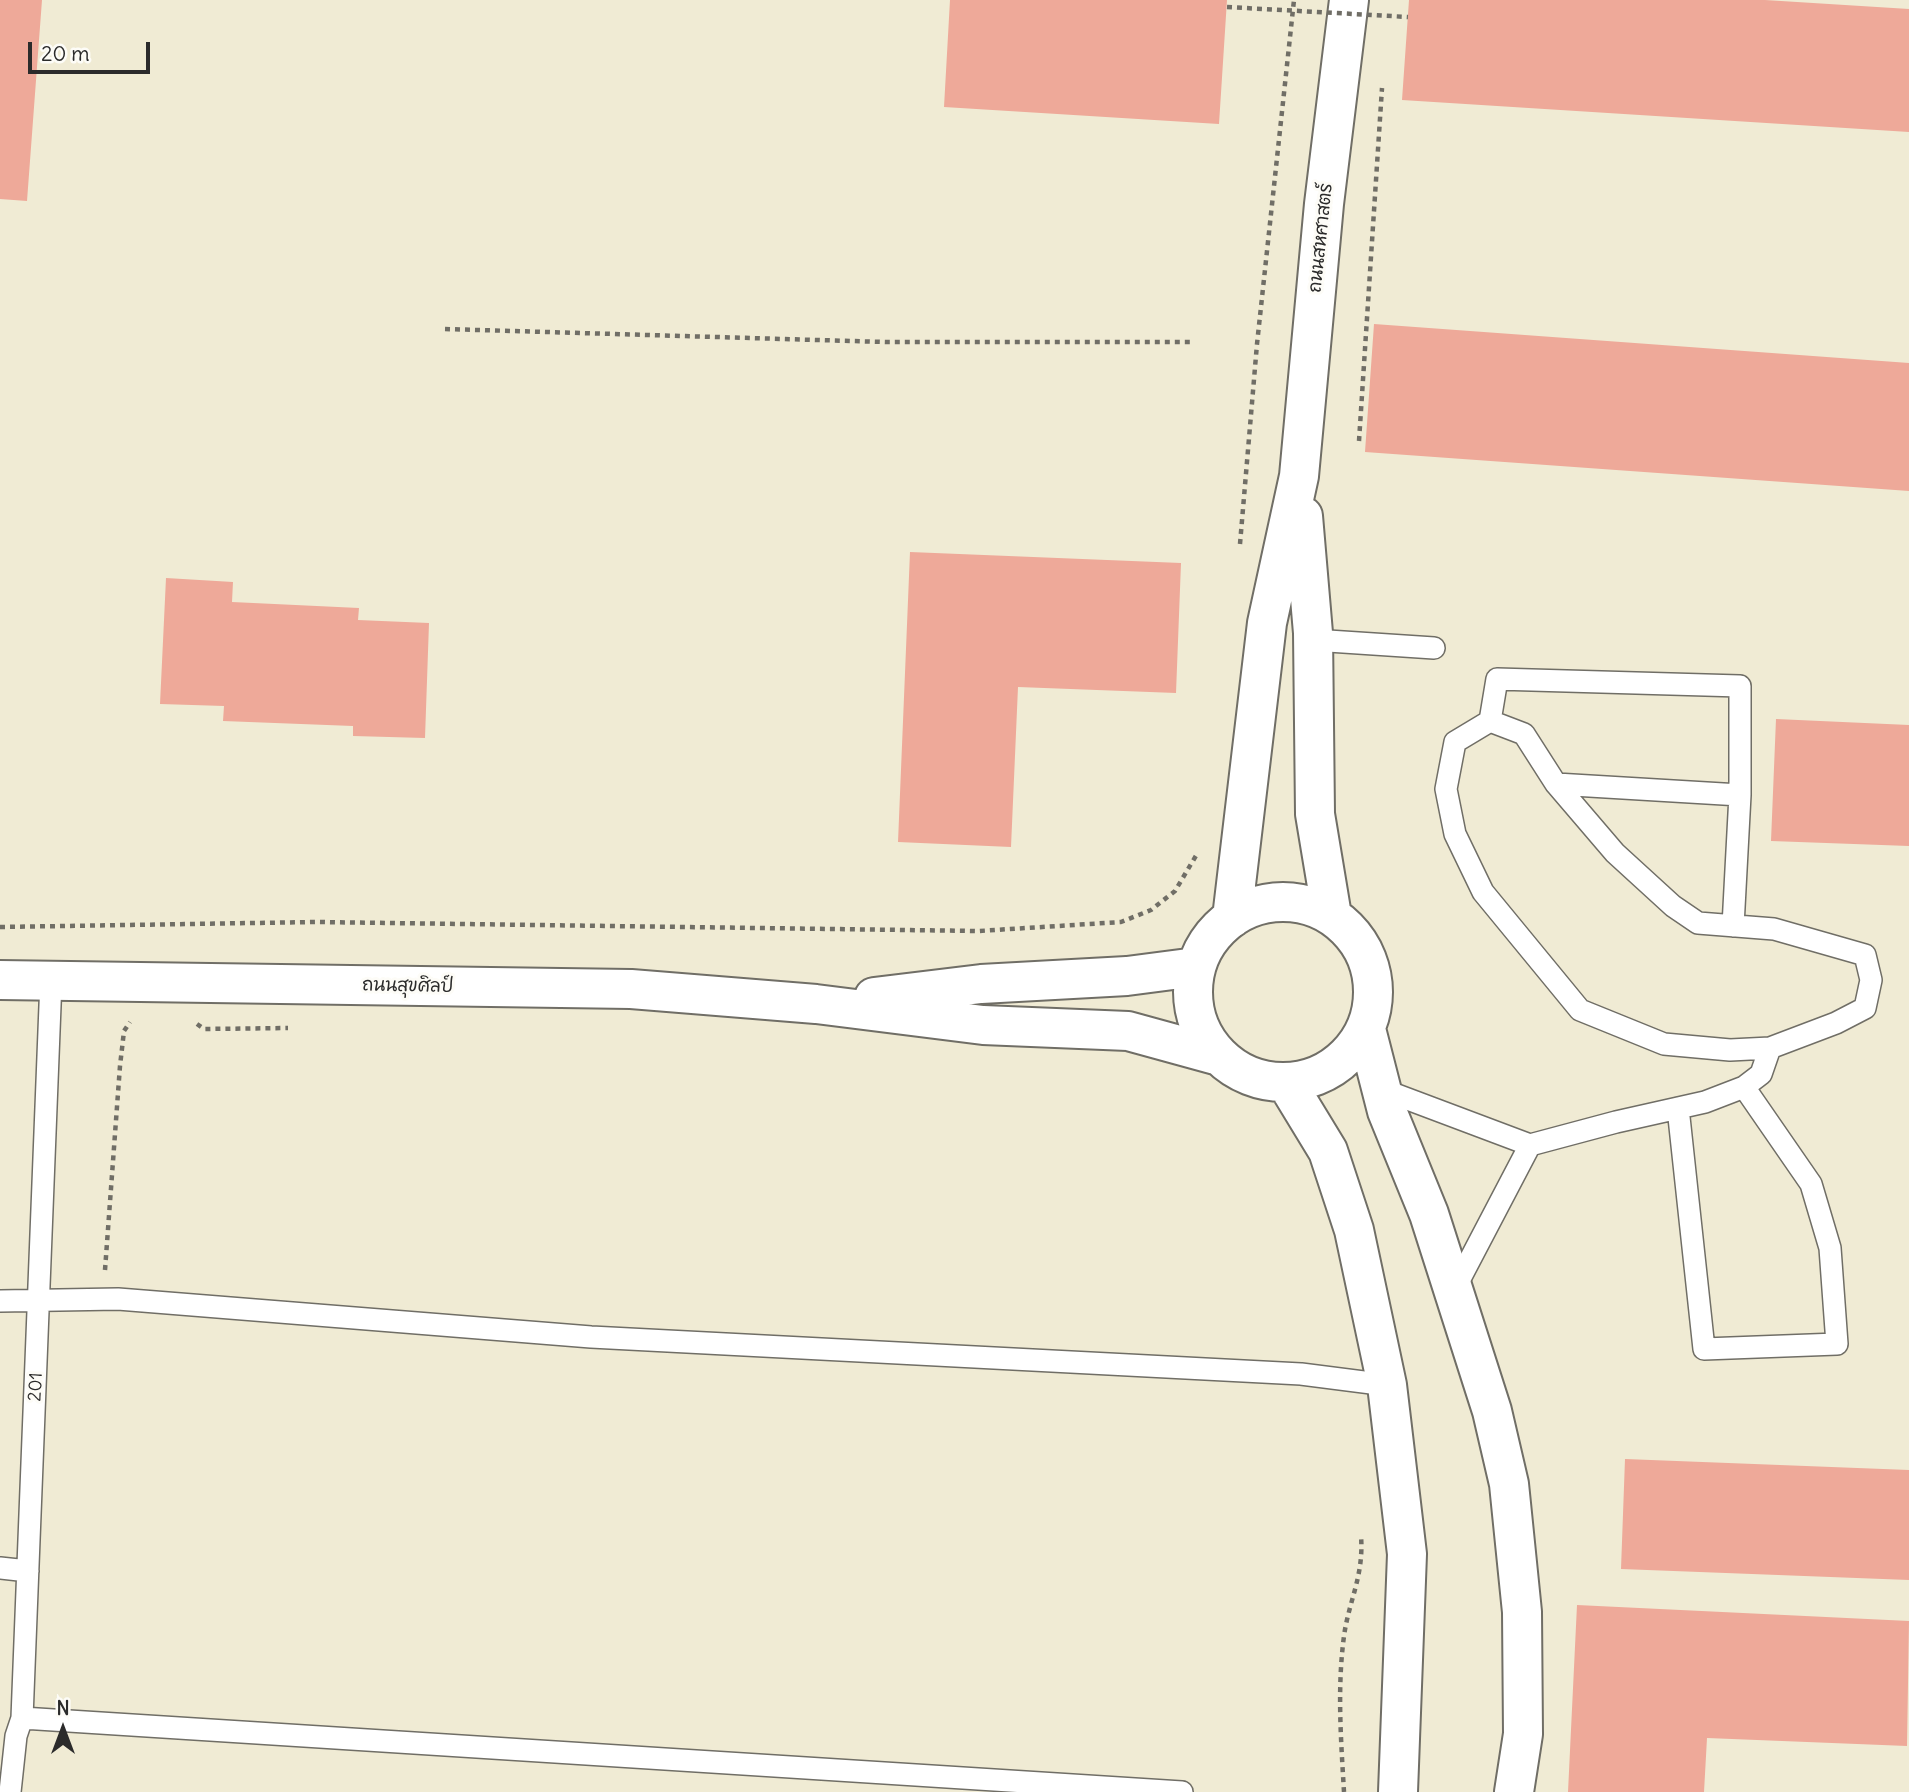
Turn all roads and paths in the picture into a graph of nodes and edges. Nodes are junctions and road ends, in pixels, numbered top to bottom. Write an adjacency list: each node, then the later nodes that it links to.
1 (1294, 0): 12 (path)
2 (1349, 0): 11 (street, ถนนสหศาสตร์)
3 (1227, 7): 5 (path, bridge)
4 (1387, 14): 6 (path)
5 (1408, 17)
6 (1386, 27)
7 (1382, 83): 10 (path)
8 (445, 329): 9 (path)
9 (1191, 342)
10 (1359, 440)
11 (1300, 476): 13 (street); 20 (street)
12 (1240, 545)
13 (1313, 640): 14 (lane); 19 (street)
14 (1434, 648)
15 (1490, 721): 16 (lane); 17 (lane); 31 (lane)
16 (1556, 784): 17 (lane); 21 (lane)
17 (1740, 795): 21 (lane)
18 (1199, 846): 22 (path)
19 (1332, 916): 20 (street); 30 (street)
20 (1232, 918): 23 (street)
21 (1733, 926): 31 (lane)
22 (0, 927)
23 (1196, 967): 26 (street); 32 (street)
24 (0, 980): 25 (street, ถนนสุขศิลป์)
25 (51, 980): 26 (street, ถนนสุขศิลป์); 41 (lane, 201)
26 (816, 1003): 32 (street)
27 (135, 1014): 39 (path)
28 (195, 1022): 29 (path)
29 (291, 1028)
30 (1366, 1029): 33 (street); 35 (street)
31 (1770, 1048): 34 (lane)
32 (1219, 1056): 33 (street)
33 (1286, 1082): 42 (street)
34 (1744, 1087): 36 (lane); 36 (lane)
35 (1381, 1089): 37 (lane); 38 (street)
36 (1678, 1108): 37 (lane)
37 (1530, 1145): 38 (lane)
38 (1453, 1293): 51 (street)
39 (103, 1299): 41 (lane); 42 (lane)
40 (0, 1301): 41 (lane)
41 (40, 1301): 45 (lane, 201)
42 (1387, 1385): 50 (street)
43 (1361, 1534): 49 (path)
44 (0, 1568): 45 (lane)
45 (28, 1571): 46 (lane, 201)
46 (13, 1730): 47 (lane, 201); 48 (lane)
47 (10, 1792)
48 (1182, 1792)
49 (1344, 1792)
50 (1398, 1792)
51 (1514, 1792)

